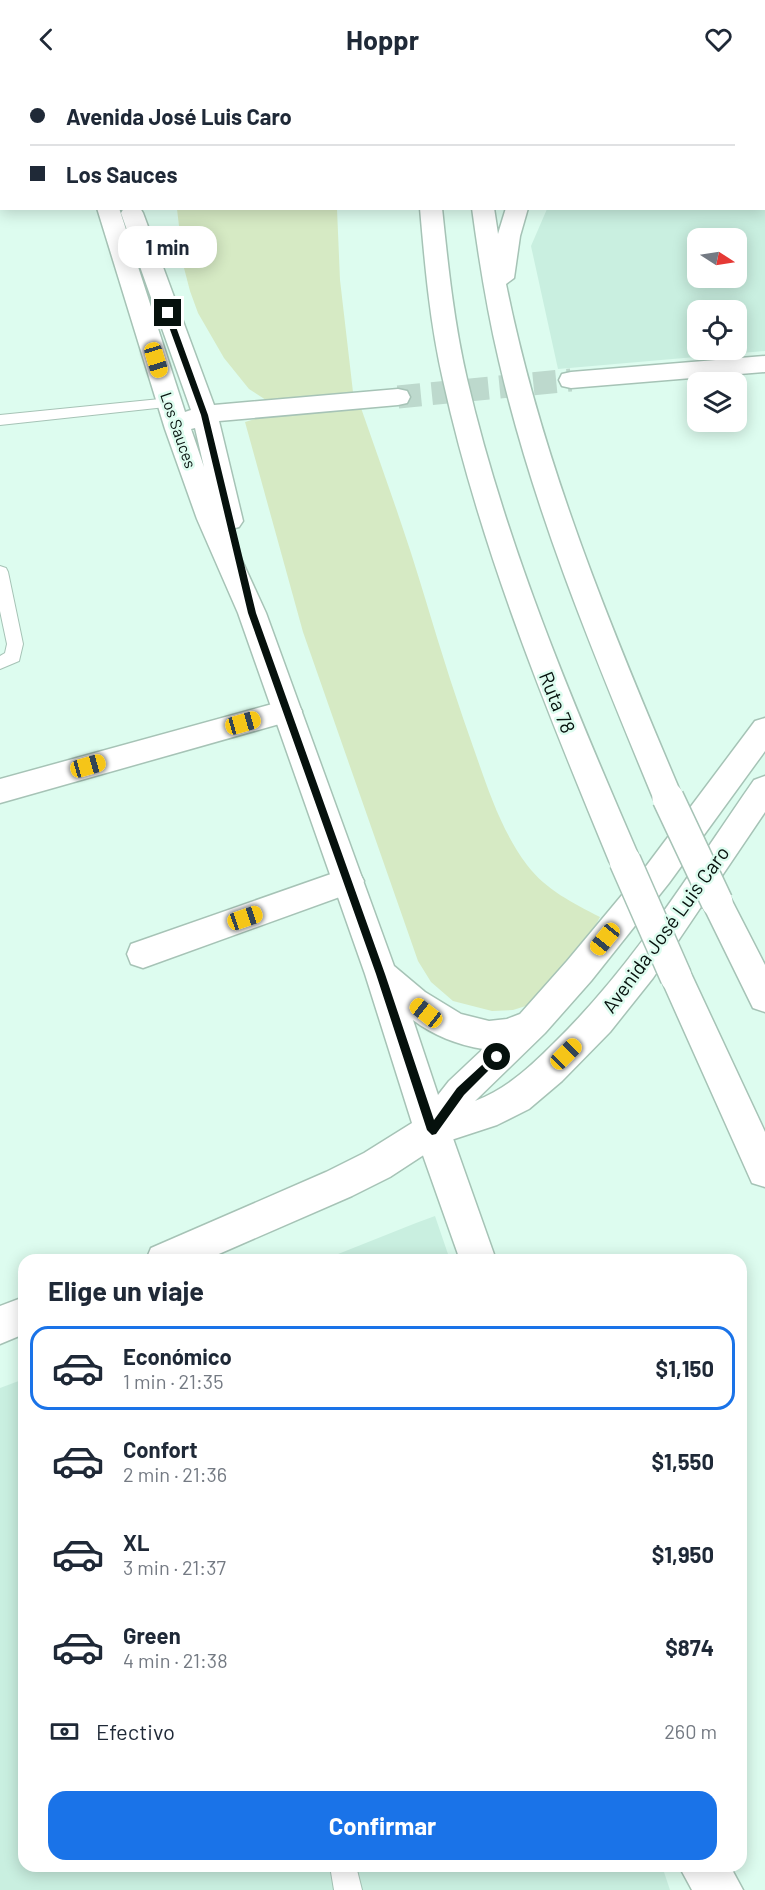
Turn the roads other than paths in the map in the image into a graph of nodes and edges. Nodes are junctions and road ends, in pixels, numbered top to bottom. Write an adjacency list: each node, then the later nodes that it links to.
1 (109, 210): 10 (main road, Los Sauces)
2 (131, 210): 11 (main road, Los Sauces)
3 (431, 210): 27 (main road, Ruta 78, bridge)
4 (483, 210): 6 (main road)
5 (517, 210): 6 (main road)
6 (499, 316): 24 (main road, bridge)
7 (765, 364): 8 (main road)
8 (572, 380)
9 (398, 397): 11 (main road)
10 (170, 404): 12 (lane); 13 (main road, Los Sauces)
11 (205, 415): 13 (main road); 15 (main road, Los Sauces)
12 (0, 420)
13 (178, 429): 15 (main road, Los Sauces)
14 (0, 572): 16 (lane)
15 (252, 613): 17 (main road, Los Sauces)
16 (0, 663)
17 (287, 711): 20 (main road); 21 (main road, Los Sauces)
18 (765, 729): 25 (main road, Avenida José Luis Caro)
19 (765, 788): 26 (main road, Avenida José Luis Caro)
20 (0, 791)
21 (348, 881): 22 (main road); 23 (main road, Los Sauces)
22 (143, 954)
23 (381, 974): 25 (main road); 26 (main road, Los Sauces)
24 (765, 998)
25 (533, 1023): 26 (main road, Avenida José Luis Caro)
26 (432, 1130): 28 (main road, Avenida José Luis Caro); 29 (main road, Los Sauces)
27 (765, 1171)
28 (204, 1252)
29 (476, 1254)
30 (18, 1318): 31 (main road)
31 (0, 1325)
32 (344, 1872): 34 (lane)
33 (706, 1872): 35 (main road)
34 (348, 1890)
35 (720, 1890)

